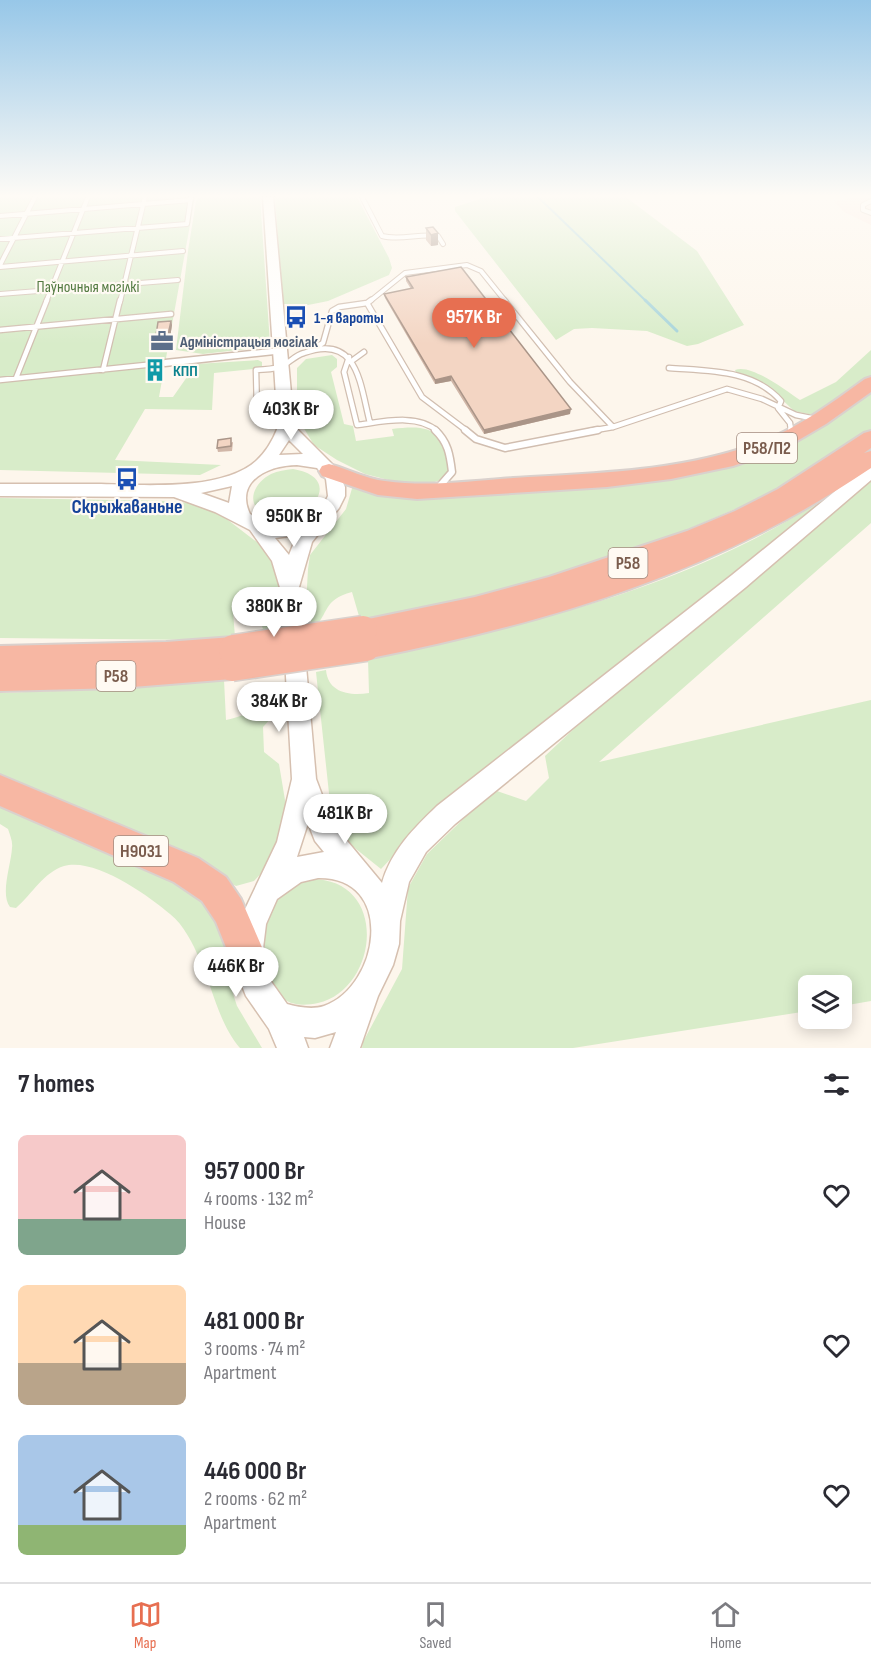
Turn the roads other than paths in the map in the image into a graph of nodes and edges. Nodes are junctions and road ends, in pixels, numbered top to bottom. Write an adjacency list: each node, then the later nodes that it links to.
1 (10, 246): 8 (lane)
2 (68, 246): 7 (lane)
3 (133, 246): 6 (lane)
4 (272, 246): 19 (main road)
5 (183, 250): 6 (lane)
6 (131, 255): 7 (lane); 10 (lane)
7 (62, 261): 8 (lane); 11 (lane)
8 (0, 266)
9 (178, 280): 10 (lane)
10 (123, 284): 11 (lane); 15 (lane)
11 (51, 290): 12 (lane); 16 (lane)
12 (0, 294)
13 (367, 303): 18 (lane); 34 (lane); 34 (lane)
14 (171, 314): 15 (lane)
15 (115, 319): 16 (lane); 25 (lane)
16 (36, 327): 17 (lane); 26 (lane)
17 (0, 330)
18 (314, 348): 21 (lane); 23 (lane)
19 (281, 351): 22 (street); 23 (main road)
20 (364, 352): 21 (lane)
21 (351, 358): 32 (lane); 32 (lane)
22 (165, 363): 25 (lane)
23 (282, 367): 30 (main road); 30 (lane)
24 (669, 368): 29 (lane)
25 (102, 370): 26 (lane)
26 (16, 378): 27 (lane)
27 (0, 380)
28 (871, 383): 31 (highway, Р58/П2)
29 (778, 408): 31 (lane); 34 (lane); 35 (lane)
30 (285, 409): 33 (main road)
31 (819, 419): 35 (highway, Р58/П2)
32 (370, 423): 43 (lane)
33 (286, 427): 38 (main road); 39 (main road)
34 (613, 427)
35 (792, 435): 43 (highway, Р58/П2)
36 (871, 438): 47 (highway, Р58)
37 (871, 458): 47 (highway, Р58)
38 (325, 467): 39 (main road, Р58/П2); 43 (highway, Р58/П2); 44 (main road)
39 (255, 470): 42 (main road, Р58/П2); 45 (main road)
40 (871, 471): 55 (main road)
41 (0, 490): 42 (main road, Р58/П2)
42 (176, 491): 45 (main road, Р58/П2)
43 (435, 491)
44 (322, 517): 45 (main road, Р58/П2); 46 (main road, Н9031)
45 (252, 524): 46 (main road, Н9031)
46 (290, 586): 51 (main road, Н9031)
47 (365, 638): 49 (highway, Р58, bridge)
48 (0, 658): 49 (highway, Р58)
49 (233, 658): 50 (highway, Р58)
50 (0, 679)
51 (304, 778): 53 (main road, Н9031); 54 (main road, Н9031)
52 (0, 790): 56 (highway, Н9031)
53 (360, 876): 54 (main road, Н9031); 55 (main road, Н9031)
54 (270, 889): 56 (main road, Н9031)
55 (386, 921): 57 (main road)
56 (246, 952): 58 (main road, Н9031)
57 (366, 990): 58 (main road); 60 (main road)
58 (278, 1016): 59 (main road, Н9031)
59 (293, 1048)
60 (345, 1048)

